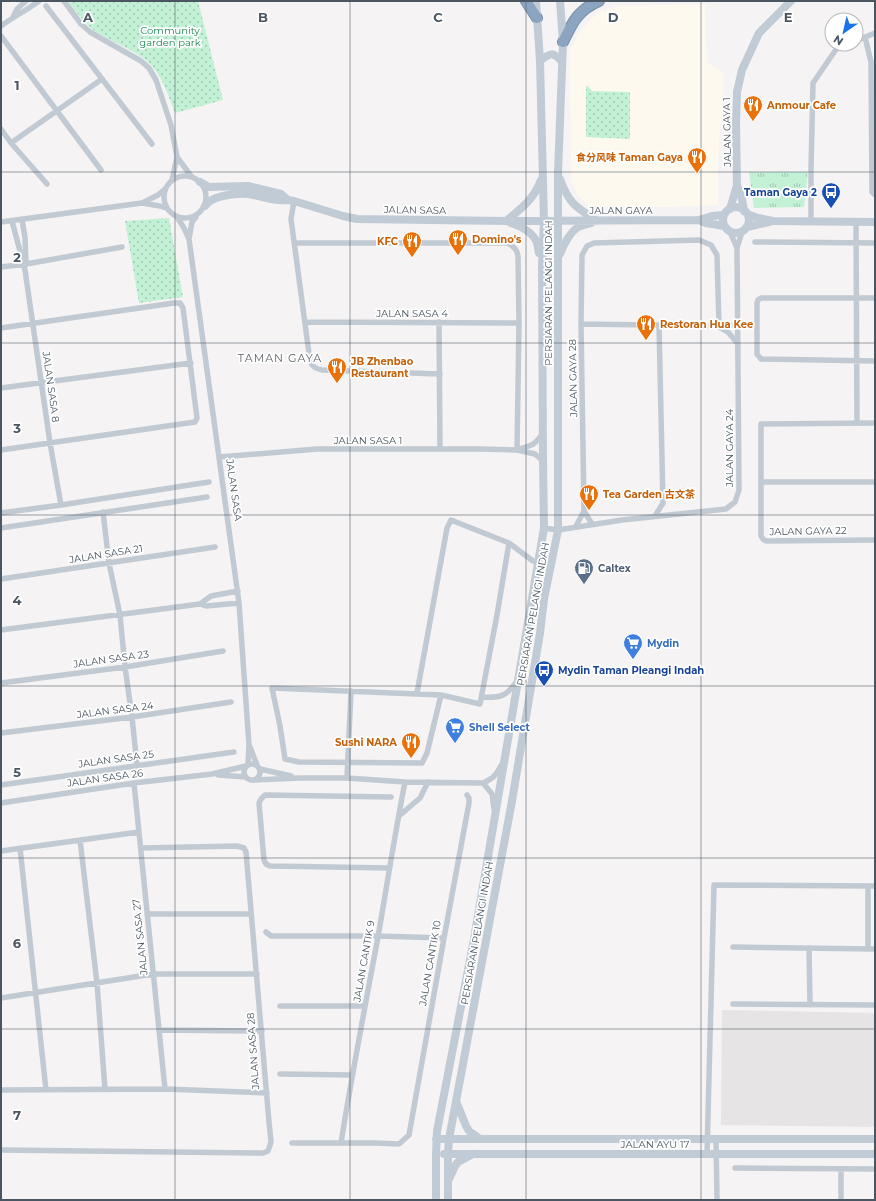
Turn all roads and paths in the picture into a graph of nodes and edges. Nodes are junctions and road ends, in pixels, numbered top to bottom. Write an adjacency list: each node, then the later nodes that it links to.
1 (26, 1): 10 (street)
2 (39, 1): 10 (street)
3 (64, 1): 27 (street)
4 (526, 1): 11 (highway)
5 (536, 1): 11 (main road, PERSIARAN PELANGI INDAH)
6 (560, 1): 16 (main road, PERSIARAN PELANGI INDAH)
7 (599, 1): 16 (highway)
8 (791, 1): 35 (main road, JALAN GAYA 1)
9 (46, 6): 20 (street)
10 (13, 17): 12 (street)
11 (537, 18): 18 (main road, PERSIARAN PELANGI INDAH)
12 (1, 26)
13 (875, 33): 15 (street)
14 (1, 36): 22 (street)
15 (865, 37): 21 (street)
16 (563, 42): 19 (main road, PERSIARAN PELANGI INDAH)
17 (834, 52): 54 (street)
18 (540, 61): 19 (main road); 30 (main road, PERSIARAN PELANGI INDAH)
19 (562, 62): 29 (main road, PERSIARAN PELANGI INDAH)
20 (102, 79): 22 (street); 26 (street)
21 (873, 82): 24 (street)
22 (57, 111): 25 (street); 28 (street)
23 (1, 129): 25 (street)
24 (874, 141): 37 (street)
25 (11, 143): 34 (street)
26 (152, 144)
27 (177, 157): 31 (street); 32 (street)
28 (101, 170)
29 (558, 173): 47 (main road); 52 (main road, PERSIARAN PELANGI INDAH)
30 (543, 175): 50 (main road); 51 (main road, PERSIARAN PELANGI INDAH)
31 (191, 176): 32 (street); 33 (street)
32 (172, 180): 36 (street)
33 (200, 182): 38 (main road, JALAN SASA); 40 (street)
34 (47, 184)
35 (737, 185): 42 (main road, JALAN GAYA 1); 43 (main road, JALAN GAYA 1)
36 (165, 189): 39 (street); 41 (street)
37 (875, 195)
38 (291, 201): 40 (main road, JALAN SASA); 50 (main road, JALAN SASA); 63 (street)
39 (142, 203): 41 (street); 46 (street)
40 (205, 206): 44 (street)
41 (166, 208): 45 (street)
42 (727, 212): 43 (main road); 48 (main road, JALAN GAYA); 58 (main road)
43 (745, 212): 53 (main road); 59 (main road)
44 (197, 216): 45 (street); 60 (street, JALAN SASA)
45 (177, 217): 60 (street, JALAN SASA)
46 (22, 219): 49 (street); 68 (street, JALAN SASA 8)
47 (597, 220): 48 (main road, JALAN GAYA); 52 (main road, JALAN GAYA); 67 (main road)
48 (699, 220): 58 (main road, JALAN GAYA)
49 (12, 221): 55 (street); 68 (street, JALAN SASA 8)
50 (506, 221): 51 (main road, JALAN SASA); 69 (main road)
51 (544, 221): 52 (main road, JALAN GAYA); 69 (main road, PERSIARAN PELANGI INDAH)
52 (558, 221): 67 (main road, PERSIARAN PELANGI INDAH)
53 (773, 221): 54 (main road); 59 (main road)
54 (811, 221): 56 (main road)
55 (1, 222)
56 (856, 222): 57 (main road); 62 (street)
57 (875, 222)
58 (727, 229): 59 (main road); 66 (street, JALAN GAYA 24)
59 (744, 230): 66 (street, JALAN GAYA 24)
60 (189, 239): 96 (street, JALAN SASA)
61 (755, 242): 62 (street)
62 (857, 242): 64 (street); 71 (street)
63 (295, 243): 73 (street); 75 (street)
64 (875, 243)
65 (122, 246): 68 (street)
66 (737, 248): 79 (street, JALAN GAYA 24)
67 (558, 261): 113 (main road, PERSIARAN PELANGI INDAH)
68 (25, 266): 70 (street); 76 (street, JALAN SASA 8)
69 (542, 266): 91 (main road, PERSIARAN PELANGI INDAH)
70 (1, 267)
71 (857, 297): 72 (street); 83 (street); 83 (street)
72 (875, 298)
73 (305, 322): 74 (street, JALAN SASA 4); 86 (street)
74 (440, 322): 75 (street, JALAN SASA 4); 86 (street)
75 (519, 323): 95 (street)
76 (33, 324): 81 (street); 85 (street); 87 (street, JALAN SASA 8)
77 (581, 324): 78 (street); 80 (street, JALAN GAYA 28); 104 (street, JALAN GAYA 28)
78 (659, 325): 80 (street); 102 (street)
79 (737, 325): 80 (street); 82 (street, JALAN GAYA 24)
80 (719, 326): 82 (street)
81 (1, 328)
82 (738, 344): 107 (street, JALAN GAYA 24)
83 (857, 361): 84 (street); 89 (street)
84 (875, 361)
85 (191, 363): 87 (street); 92 (street)
86 (440, 374): 93 (street)
87 (41, 382): 88 (street); 92 (street, JALAN SASA 8)
88 (1, 388)
89 (857, 423): 90 (street); 99 (street, JALAN GAYA 22)
90 (875, 423)
91 (543, 432): 95 (street, JALAN SASA 1); 97 (main road, PERSIARAN PELANGI INDAH)
92 (50, 444): 94 (street); 103 (street, JALAN SASA 8)
93 (440, 449): 95 (street, JALAN SASA 1); 96 (street, JALAN SASA 1)
94 (1, 450)
95 (517, 450): 97 (street, JALAN SASA 1)
96 (219, 458): 120 (street, JALAN SASA)
97 (543, 461): 112 (main road, PERSIARAN PELANGI INDAH)
98 (209, 482): 103 (street)
99 (761, 482): 100 (street); 114 (street, JALAN GAYA 22)
100 (875, 482)
101 (207, 497): 105 (street)
102 (663, 503): 107 (street); 108 (street)
103 (62, 505): 106 (street)
104 (584, 510): 109 (street, JALAN GAYA 28); 110 (street, JALAN GAYA 28)
105 (103, 512): 111 (street); 117 (street)
106 (1, 513)
107 (670, 514): 108 (street, JALAN GAYA 24)
108 (655, 516): 109 (street, JALAN GAYA 24)
109 (592, 524): 110 (street, JALAN GAYA 24)
110 (576, 526): 113 (street, JALAN GAYA 24)
111 (1, 528)
112 (544, 528): 113 (street, JALAN GAYA 24); 118 (main road, PERSIARAN PELANGI INDAH)
113 (558, 530): 194 (main road, PERSIARAN PELANGI INDAH)
114 (875, 540)
115 (509, 543): 118 (street); 130 (street); 132 (street)
116 (215, 547): 117 (street, JALAN SASA 21)
117 (110, 563): 119 (street, JALAN SASA 21); 123 (street)
118 (539, 563): 127 (main road, PERSIARAN PELANGI INDAH)
119 (1, 579)
120 (238, 591): 121 (street, JALAN SASA); 122 (street)
121 (239, 603): 122 (street); 136 (street, JALAN SASA)
122 (200, 604): 123 (street)
123 (120, 615): 124 (street); 126 (street)
124 (1, 630)
125 (223, 651): 126 (street, JALAN SASA 23)
126 (125, 666): 128 (street, JALAN SASA 23); 134 (street)
127 (518, 679): 132 (street); 138 (main road, PERSIARAN PELANGI INDAH)
128 (1, 683)
129 (351, 691): 130 (street); 139 (street); 139 (street)
130 (417, 693): 131 (street)
131 (441, 695): 132 (street); 139 (street)
132 (482, 697)
133 (231, 702): 134 (street, JALAN SASA 24)
134 (132, 717): 135 (street, JALAN SASA 24); 141 (street)
135 (1, 733)
136 (249, 745): 140 (street, JALAN SASA); 142 (street, JALAN SASA)
137 (234, 752): 141 (street, JALAN SASA 25)
138 (505, 759): 151 (street); 157 (main road, PERSIARAN PELANGI INDAH)
139 (347, 763): 146 (street)
140 (247, 765): 142 (street); 143 (street, JALAN SASA 26); 144 (street)
141 (138, 766): 152 (street, JALAN SASA 25)
142 (258, 767): 145 (street); 147 (street)
143 (212, 774): 144 (street, JALAN SASA 26); 150 (street, JALAN SASA 26)
144 (246, 777): 147 (street)
145 (300, 778): 146 (street); 147 (street)
146 (347, 778): 148 (street)
147 (254, 780)
148 (405, 782): 149 (street); 156 (street, JALAN CANTIK 9)
149 (428, 782): 151 (street); 156 (street)
150 (134, 783): 155 (street, JALAN SASA 26); 158 (street, JALAN SASA 27)
151 (483, 783): 157 (street)
152 (1, 785)
153 (467, 795): 170 (street, JALAN CANTIK 10)
154 (391, 797): 163 (street)
155 (1, 803)
156 (399, 816): 163 (street, JALAN CANTIK 9)
157 (495, 816): 200 (main road, PERSIARAN PELANGI INDAH)
158 (139, 832): 159 (street); 161 (street, JALAN SASA 27)
159 (80, 840): 160 (street); 177 (street)
160 (20, 848): 162 (street); 178 (street)
161 (140, 848): 166 (street, JALAN SASA 27); 167 (street, JALAN SASA 28)
162 (1, 851)
163 (389, 868): 169 (street, JALAN CANTIK 9)
164 (868, 886): 165 (street); 173 (street); 197 (street)
165 (875, 886)
166 (147, 914): 167 (street); 175 (street, JALAN SASA 27)
167 (251, 914): 176 (street, JALAN SASA 28)
168 (266, 932): 169 (street)
169 (378, 936): 170 (street); 184 (street, JALAN CANTIK 9)
170 (444, 938): 201 (street, JALAN CANTIK 10)
171 (733, 947): 172 (street)
172 (809, 948): 173 (street); 181 (street)
173 (868, 949): 174 (street)
174 (875, 949)
175 (153, 974): 176 (street); 177 (street); 185 (street, JALAN SASA 27)
176 (256, 974): 186 (street, JALAN SASA 28)
177 (97, 983): 178 (street); 189 (street)
178 (36, 992): 179 (street); 192 (street)
179 (1, 998)
180 (733, 1004): 181 (street)
181 (810, 1005): 182 (street)
182 (875, 1005)
183 (280, 1006): 184 (street)
184 (365, 1006): 188 (street, JALAN CANTIK 9)
185 (159, 1030): 186 (street); 190 (street, JALAN SASA 27)
186 (262, 1031): 193 (street, JALAN SASA 28)
187 (280, 1074): 188 (street)
188 (352, 1075): 201 (street, JALAN CANTIK 9)
189 (105, 1089): 190 (street, JALAN SASA 28); 192 (street, JALAN SASA 28)
190 (164, 1089): 193 (street, JALAN SASA 28)
191 (1, 1090): 192 (street, JALAN SASA 28)
192 (46, 1090)
193 (267, 1093): 203 (street)
194 (456, 1101): 195 (main road, PERSIARAN PELANGI INDAH); 196 (main road)
195 (449, 1139): 196 (main road, JALAN AYU 17); 200 (main road, JALAN AYU 17); 205 (main road, PERSIARAN PELANGI INDAH)
196 (480, 1139): 197 (main road, JALAN AYU 17)
197 (707, 1139): 198 (main road, JALAN AYU 17); 207 (street)
198 (716, 1139): 199 (main road, JALAN AYU 17); 208 (street)
199 (875, 1139)
200 (436, 1140): 204 (main road, PERSIARAN PELANGI INDAH)
201 (341, 1143): 202 (street)
202 (292, 1144)
203 (1, 1150)
204 (436, 1154): 205 (main road, JALAN AYU 17); 214 (main road, PERSIARAN PELANGI INDAH)
205 (448, 1154): 206 (main road, JALAN AYU 17); 213 (main road, PERSIARAN PELANGI INDAH)
206 (474, 1154): 207 (main road, JALAN AYU 17); 213 (main road)
207 (707, 1154): 208 (main road, JALAN AYU 17)
208 (717, 1154): 209 (main road, JALAN AYU 17); 216 (street)
209 (875, 1154)
210 (735, 1168): 211 (street)
211 (841, 1169): 212 (street); 217 (street)
212 (875, 1169)
213 (448, 1181): 215 (main road, PERSIARAN PELANGI INDAH)
214 (436, 1200)
215 (448, 1200)
216 (717, 1200)
217 (841, 1200)

